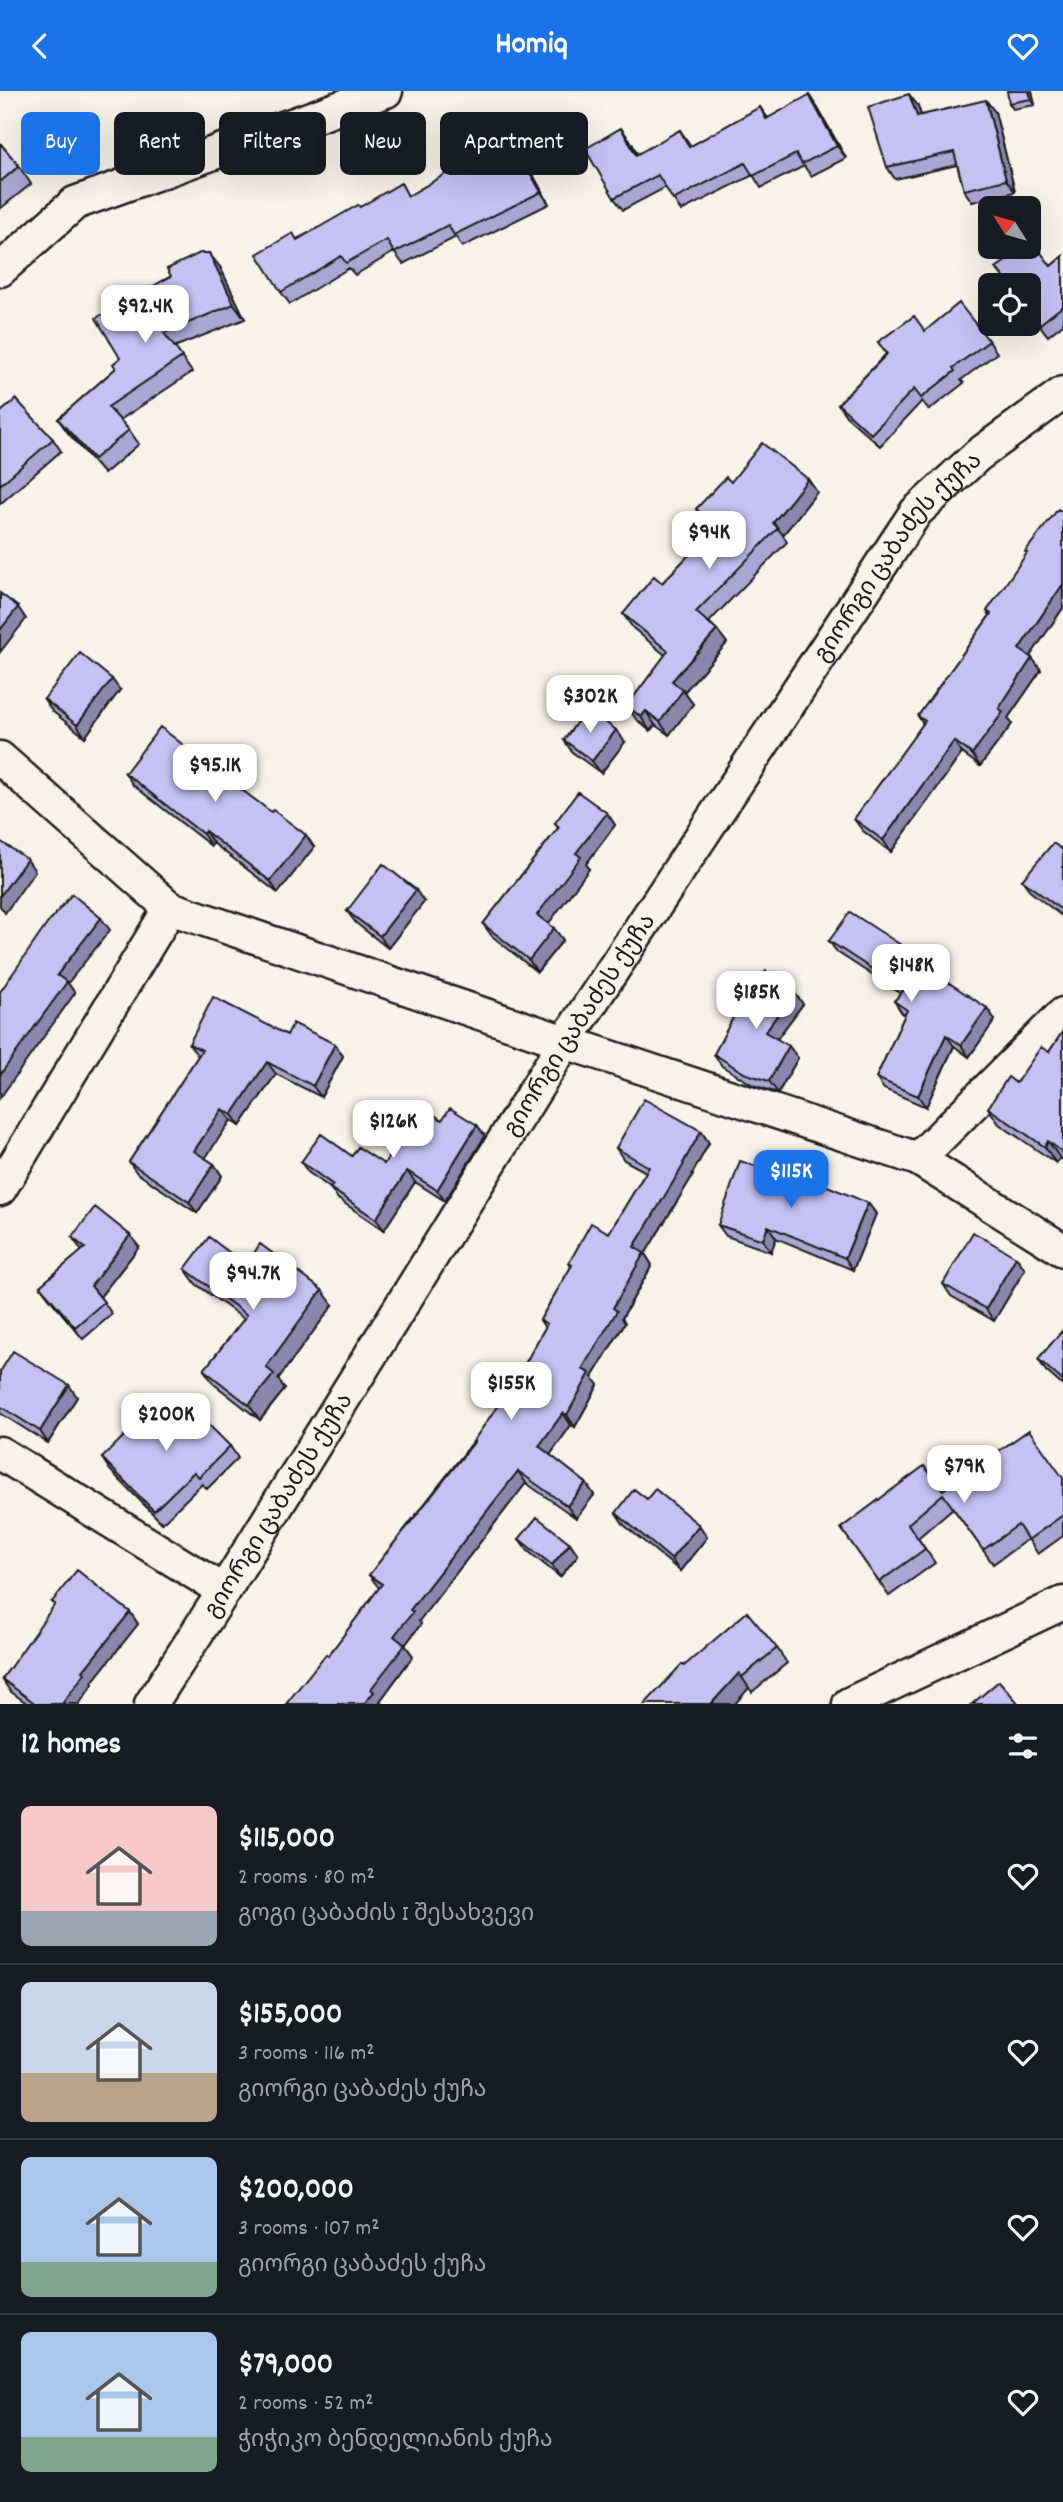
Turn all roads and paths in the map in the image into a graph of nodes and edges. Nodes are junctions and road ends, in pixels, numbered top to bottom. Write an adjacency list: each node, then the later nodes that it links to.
1 (386, 91): 2 (street)
2 (0, 270)
3 (1063, 393): 7 (street, გიორგი ცაბაძეს ქუჩა)
4 (0, 758): 5 (street)
5 (170, 908): 7 (street); 9 (street)
6 (1063, 1014): 8 (street)
7 (565, 1042): 8 (street); 12 (street, გიორგი ცაბაძეს ქუჩა)
8 (918, 1159): 10 (street)
9 (0, 1189)
10 (1063, 1250)
11 (0, 1453): 12 (street)
12 (224, 1591): 14 (street, გიორგი ცაბაძეს ქუჩა)
13 (1063, 1603): 15 (street)
14 (151, 1704)
15 (849, 1704)

